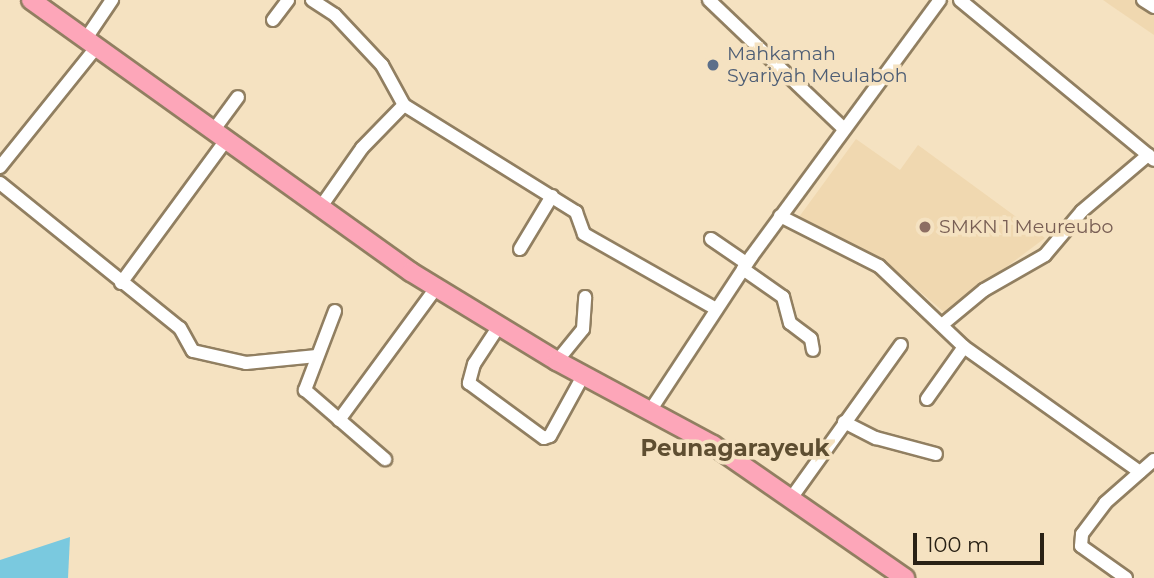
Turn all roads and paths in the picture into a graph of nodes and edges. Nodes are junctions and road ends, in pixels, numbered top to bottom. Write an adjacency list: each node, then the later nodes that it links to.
1 (31, 0): 11 (highway)
2 (112, 0): 11 (street)
3 (288, 0): 10 (street)
4 (312, 0): 13 (street)
5 (709, 0): 14 (street)
6 (940, 0): 14 (street)
7 (1143, 0): 9 (street)
8 (961, 1): 16 (street)
9 (1154, 7)
10 (274, 20)
11 (92, 41): 15 (highway); 17 (street)
12 (238, 97): 15 (street)
13 (404, 105): 19 (street); 20 (street)
14 (843, 128): 21 (street)
15 (219, 135): 20 (highway); 25 (street)
16 (1151, 157): 30 (street)
17 (0, 167)
18 (0, 183): 25 (street)
19 (552, 196): 23 (street); 28 (street)
20 (320, 208): 26 (highway)
21 (785, 219): 24 (street); 30 (street)
22 (711, 239): 24 (street)
23 (520, 249)
24 (747, 269): 28 (street); 34 (street)
25 (121, 283): 35 (street)
26 (436, 288): 31 (highway); 40 (street)
27 (585, 297): 36 (street)
28 (716, 309): 39 (street)
29 (335, 311): 35 (street)
30 (943, 324): 33 (street)
31 (499, 326): 36 (highway); 37 (street)
32 (901, 345): 41 (street)
33 (964, 347): 38 (street); 45 (street)
34 (813, 350)
35 (317, 356): 40 (street)
36 (557, 361): 37 (highway)
37 (583, 376): 39 (highway)
38 (927, 399)
39 (650, 411): 46 (highway)
40 (339, 420): 43 (street)
41 (844, 422): 42 (street); 46 (street)
42 (936, 453)
43 (385, 459)
44 (1154, 460): 45 (street)
45 (1140, 472): 48 (street)
46 (792, 497): 47 (highway)
47 (900, 577)
48 (1121, 577)

